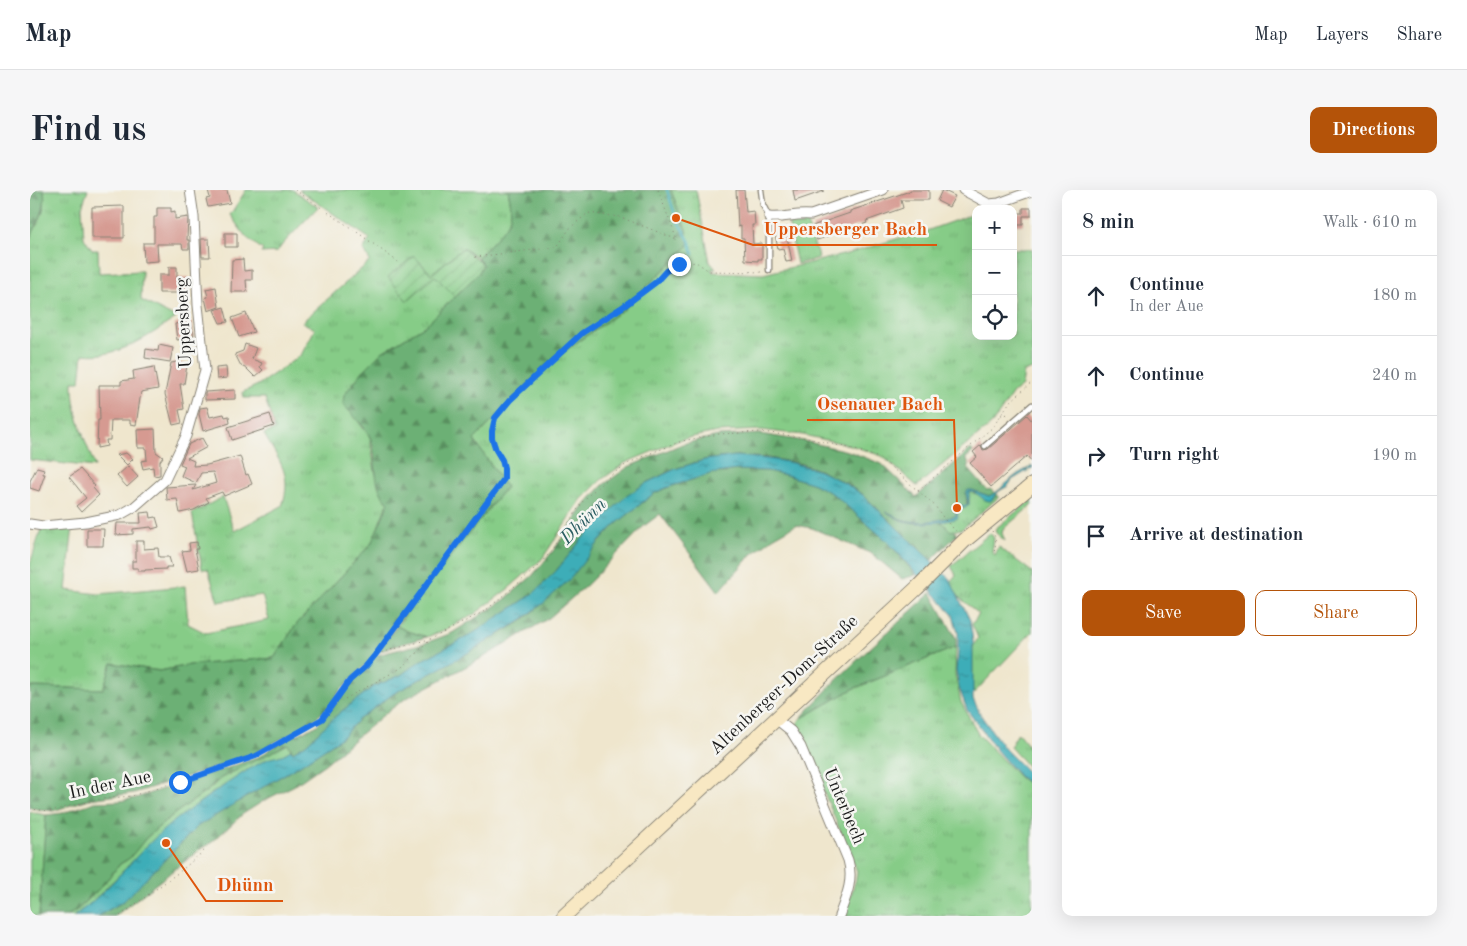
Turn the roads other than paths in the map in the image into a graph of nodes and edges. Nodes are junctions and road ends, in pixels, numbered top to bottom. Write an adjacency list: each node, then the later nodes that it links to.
1 (190, 190): 11 (street, Uppersberg)
2 (761, 190): 6 (lane)
3 (883, 190): 6 (street)
4 (963, 190): 5 (street)
5 (1032, 191)
6 (769, 217): 7 (lane)
7 (769, 270)
8 (1032, 406): 9 (lane)
9 (985, 446)
10 (1032, 485): 12 (main road, Altenberger-Dom-Straße)
11 (30, 524)
12 (776, 718): 13 (main road, Altenberger-Dom-Straße); 14 (street, Unterbech)
13 (564, 916)
14 (839, 916)

